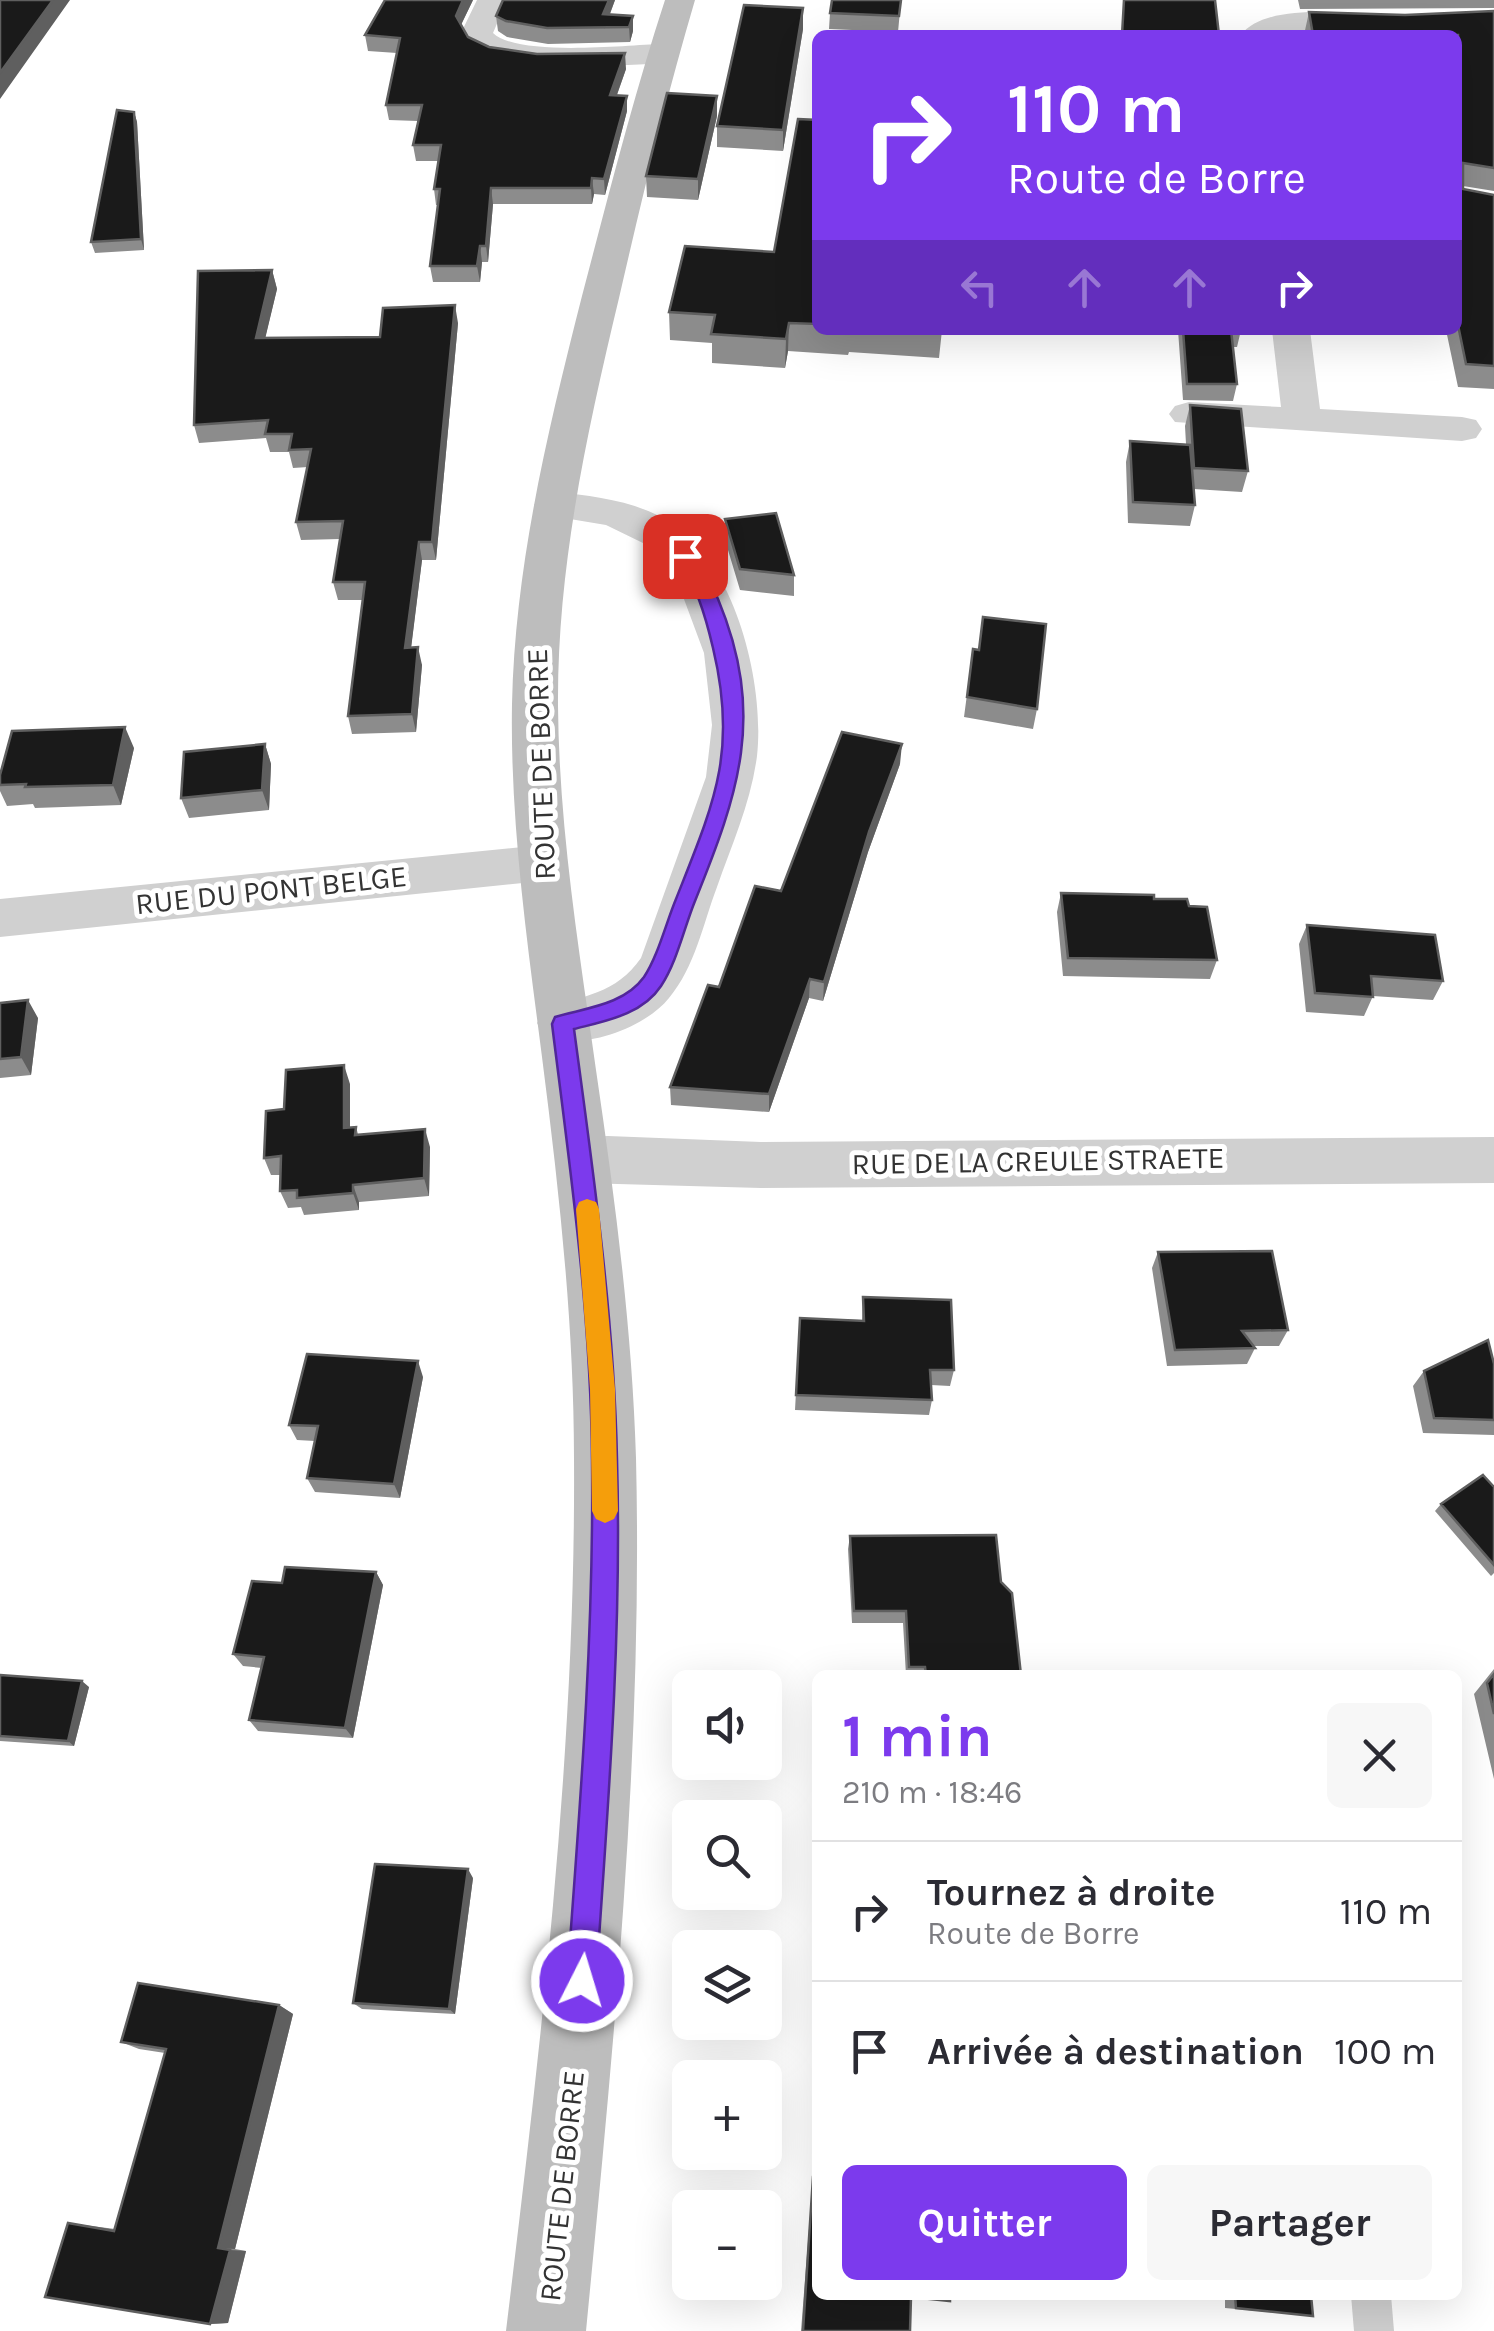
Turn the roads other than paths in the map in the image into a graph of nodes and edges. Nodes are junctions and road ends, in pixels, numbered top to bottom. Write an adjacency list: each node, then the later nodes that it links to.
1 (492, 0): 5 (street)
2 (680, 0): 5 (main road, ROUTE DE BORRE)
3 (1494, 20): 4 (street)
4 (1264, 30)
5 (662, 54): 10 (main road, ROUTE DE BORRE)
6 (1292, 335): 8 (street)
7 (1189, 414): 8 (street)
8 (1302, 420): 9 (street)
9 (1462, 429)
10 (555, 505): 11 (main road, ROUTE DE BORRE); 13 (street)
11 (542, 863): 12 (street, RUE DU PONT BELGE); 13 (main road, ROUTE DE BORRE)
12 (0, 918)
13 (563, 1024): 14 (main road, ROUTE DE BORRE)
14 (582, 1160): 15 (street, RUE DE LA CREULE STRAETE); 17 (main road, ROUTE DE BORRE)
15 (1494, 1160)
16 (1371, 2300): 18 (lane)
17 (546, 2331)
18 (1374, 2331)

